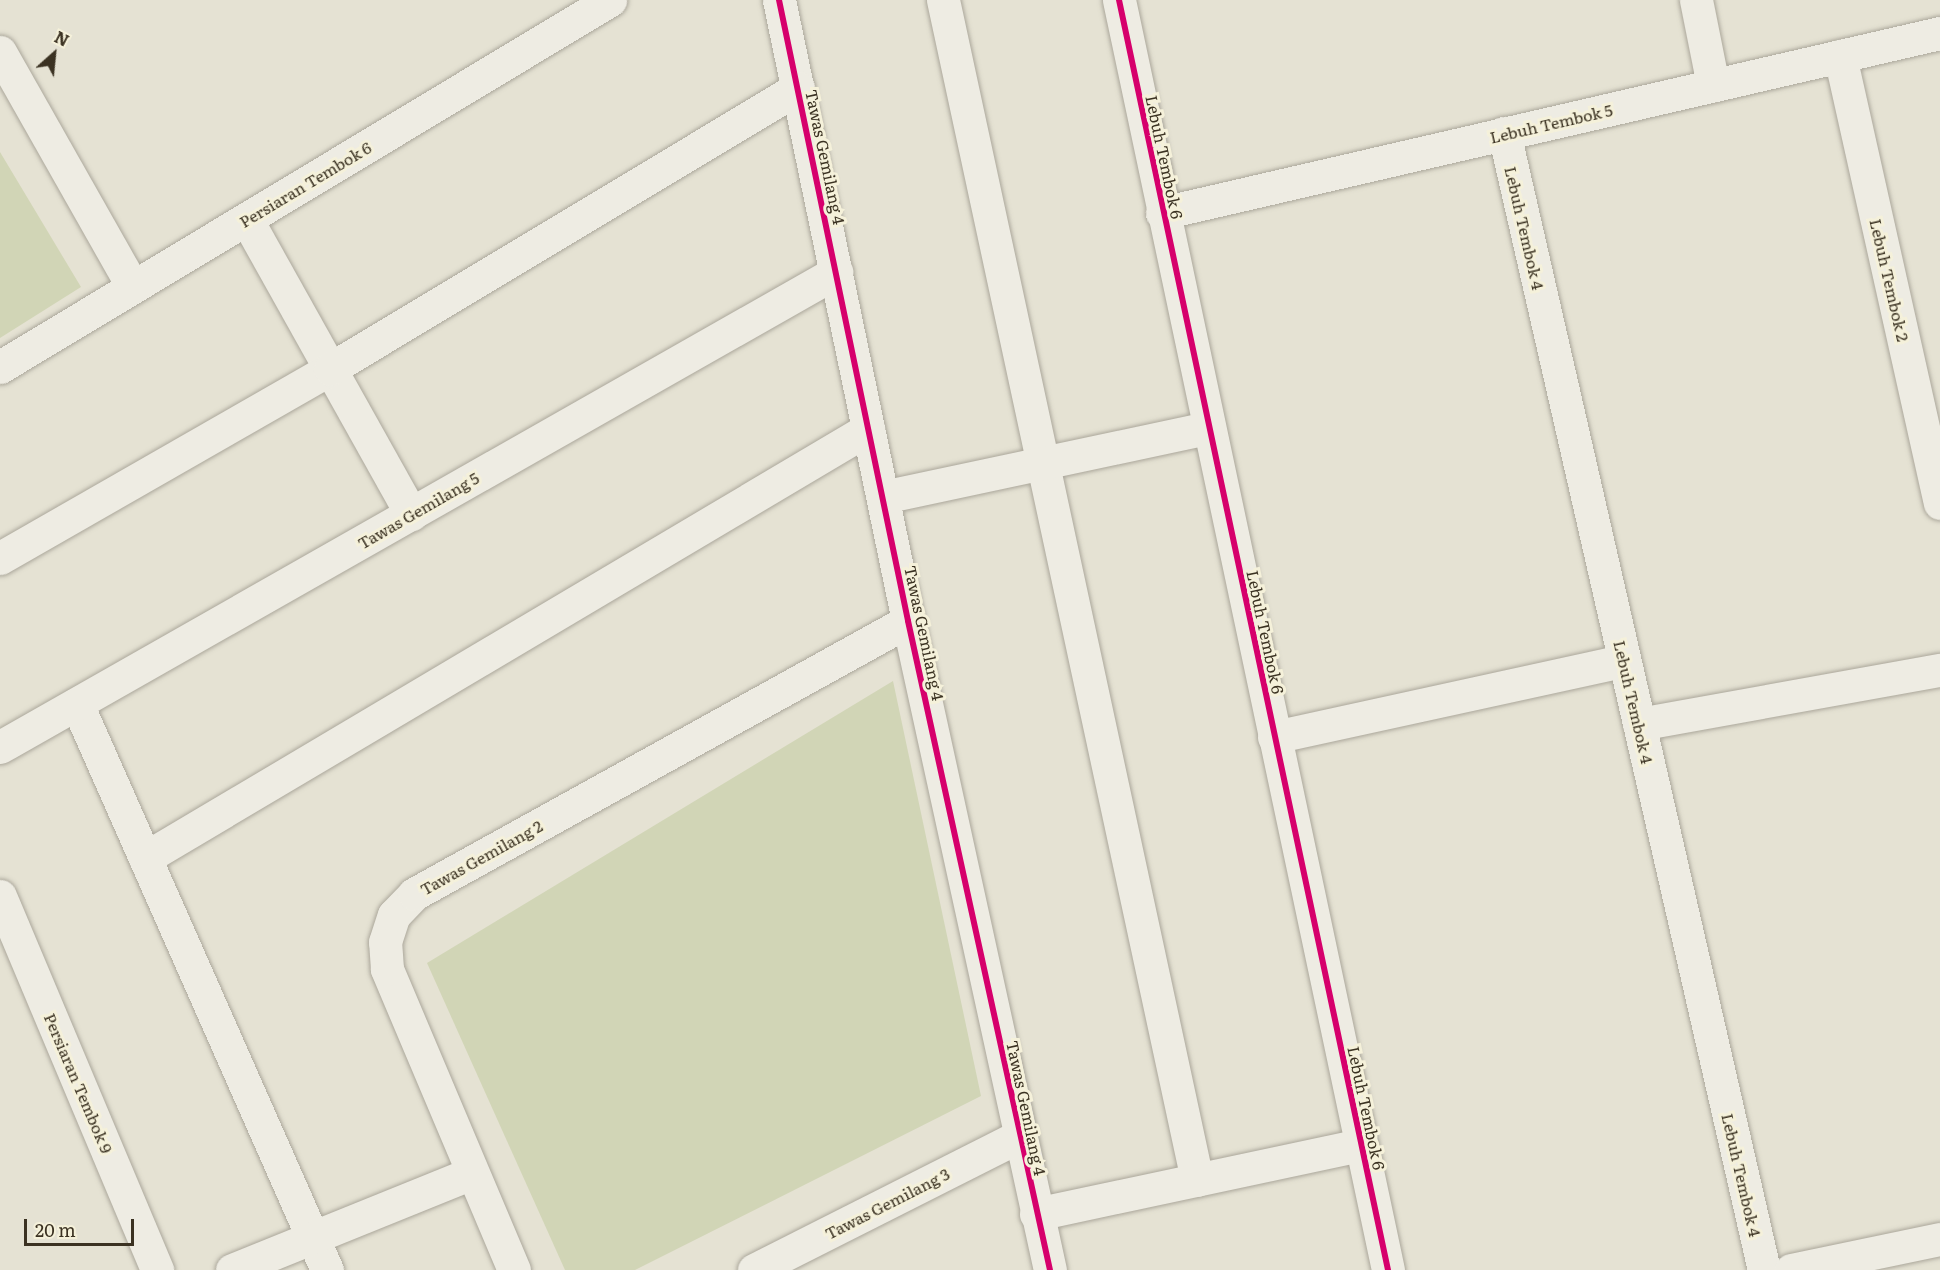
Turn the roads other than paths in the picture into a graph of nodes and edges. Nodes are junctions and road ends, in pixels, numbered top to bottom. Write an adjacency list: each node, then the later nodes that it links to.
1 (610, 0): 13 (street, Persiaran Tembok 6)
2 (780, 0): 10 (street, Tawas Gemilang 4)
3 (943, 0): 21 (street)
4 (1119, 0): 12 (street, Lebuh Tembok 6)
5 (1696, 0): 9 (street)
6 (1940, 33): 8 (street, Lebuh Tembok 5)
7 (0, 52): 15 (street)
8 (1840, 56): 9 (street, Lebuh Tembok 5); 18 (street, Lebuh Tembok 2)
9 (1713, 85): 11 (street, Lebuh Tembok 5)
10 (798, 88): 14 (street, Tawas Gemilang 4); 17 (street)
11 (1504, 134): 12 (street, Lebuh Tembok 5); 27 (street, Lebuh Tembok 4)
12 (1162, 213): 19 (street, Lebuh Tembok 6)
13 (247, 220): 15 (street, Persiaran Tembok 6); 17 (street)
14 (836, 272): 20 (street, Tawas Gemilang 4); 24 (street, Tawas Gemilang 5)
15 (132, 285): 16 (street, Persiaran Tembok 6)
16 (0, 367)
17 (330, 369): 24 (street); 25 (street)
18 (1928, 392): 23 (street, Lebuh Tembok 2)
19 (1208, 428): 21 (street); 31 (street, Lebuh Tembok 6)
20 (868, 429): 22 (street, Tawas Gemilang 4); 33 (street)
21 (1041, 464): 22 (street); 38 (street)
22 (883, 497): 26 (street, Tawas Gemilang 4)
23 (1940, 504)
24 (411, 514): 29 (street, Tawas Gemilang 5)
25 (0, 558)
26 (908, 621): 35 (street, Tawas Gemilang 4); 37 (street, Tawas Gemilang 2)
27 (1624, 661): 30 (street, Lebuh Tembok 4); 31 (street)
28 (1940, 670): 30 (street)
29 (76, 704): 32 (street, Tawas Gemilang 5); 33 (street)
30 (1639, 724): 50 (street, Lebuh Tembok 4)
31 (1274, 737): 36 (street, Lebuh Tembok 6)
32 (0, 747)
33 (145, 858): 40 (street)
34 (0, 896): 43 (street, Persiaran Tembok 9)
35 (1019, 1136): 39 (street, Tawas Gemilang 4); 47 (street, Tawas Gemilang 3)
36 (1361, 1145): 38 (street); 49 (street, Lebuh Tembok 6)
37 (472, 1173): 40 (street); 46 (street, Tawas Gemilang 2)
38 (1197, 1180): 39 (street)
39 (1036, 1214): 48 (street, Tawas Gemilang 4)
40 (313, 1239): 44 (street); 45 (street)
41 (1940, 1239): 42 (street)
42 (1890, 1260): 51 (street)
43 (157, 1270)
44 (232, 1270)
45 (327, 1270)
46 (514, 1270)
47 (754, 1270)
48 (1050, 1270)
49 (1388, 1270)
50 (1764, 1270)
51 (1791, 1270)

